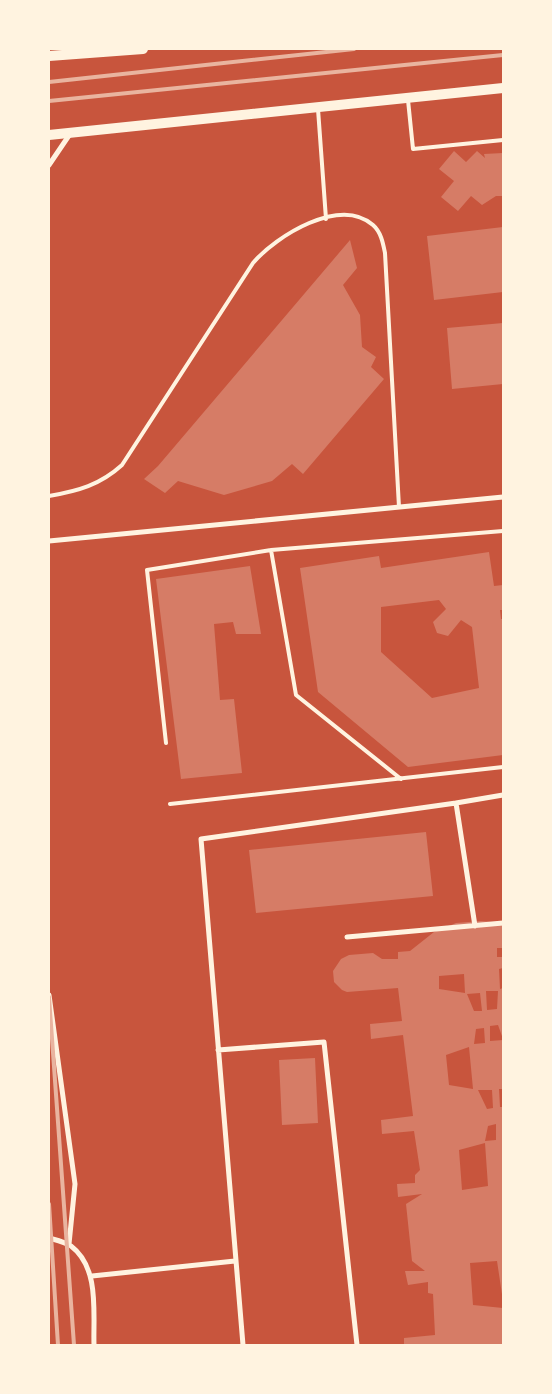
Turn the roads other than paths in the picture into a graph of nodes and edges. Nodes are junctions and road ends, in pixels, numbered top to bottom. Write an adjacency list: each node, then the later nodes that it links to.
1 (143, 49): 2 (main road)
2 (49, 56)
3 (503, 88): 4 (main road)
4 (408, 98): 5 (main road); 8 (lane)
5 (318, 107): 6 (main road); 10 (lane)
6 (71, 133): 7 (main road); 9 (street)
7 (49, 135)
8 (503, 140)
9 (49, 165)
10 (326, 219): 11 (lane); 13 (lane)
11 (49, 496)
12 (503, 497): 13 (street)
13 (399, 507): 15 (street)
14 (503, 531): 16 (lane)
15 (49, 541)
16 (271, 550): 17 (lane); 19 (lane)
17 (166, 743)
18 (503, 767): 19 (lane)
19 (401, 778): 22 (lane)
20 (503, 795): 21 (street)
21 (456, 803): 24 (street); 27 (street)
22 (170, 804)
23 (503, 923): 24 (street)
24 (475, 926): 25 (street)
25 (347, 937)
26 (49, 995): 29 (street)
27 (218, 1050): 30 (street); 34 (street)
28 (49, 1238): 29 (street)
29 (69, 1244): 31 (street)
30 (235, 1261): 31 (street); 33 (street)
31 (92, 1276): 32 (street)
32 (94, 1345)
33 (243, 1345)
34 (357, 1345)

